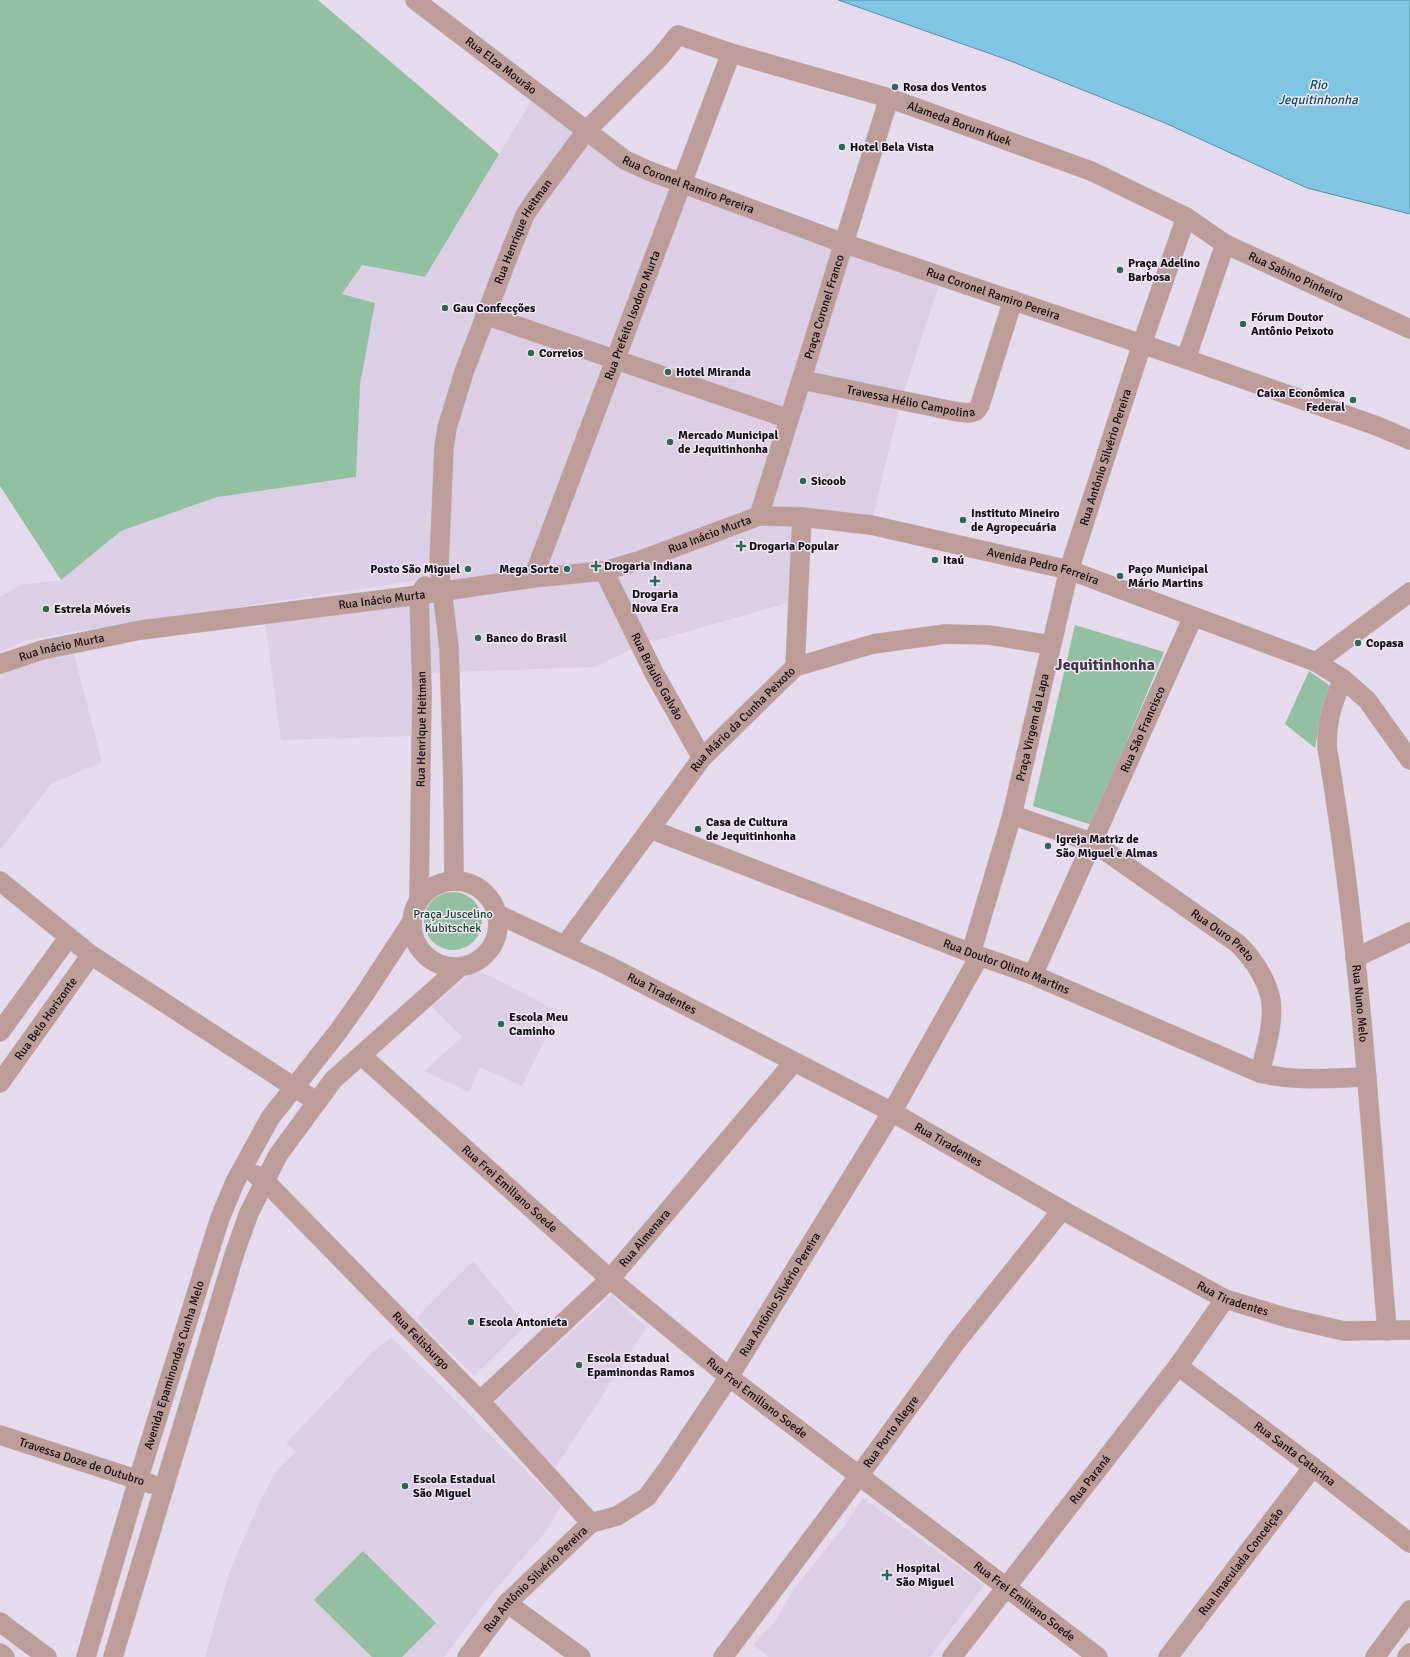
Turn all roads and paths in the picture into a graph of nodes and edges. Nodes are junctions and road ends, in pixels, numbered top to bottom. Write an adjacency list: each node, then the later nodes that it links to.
1 (415, 0): 5 (street, Rua Elza Mourão)
2 (678, 35): 3 (street, Alameda Borum Kuek); 5 (street, Rua Henrique Heitman)
3 (731, 53): 4 (street, Alameda Borum Kuek); 6 (street, Rua Prefeito Isodoro Murta)
4 (889, 98): 7 (street, Alameda Borum Kuek); 8 (street, Praça Coronel Franco)
5 (586, 131): 6 (street, Rua Coronel Ramiro Pereira); 11 (street, Rua Henrique Heitman)
6 (682, 185): 8 (street, Rua Coronel Ramiro Pereira); 15 (street, Rua Prefeito Isodoro Murta)
7 (1186, 217): 9 (street, Rua Sabino Pinheiro); 13 (street)
8 (843, 243): 10 (street, Rua Coronel Ramiro Pereira); 16 (street, Praça Coronel Franco)
9 (1225, 244): 12 (street, Rua Sabino Pinheiro); 14 (street)
10 (1013, 300): 13 (street, Rua Coronel Ramiro Pereira); 16 (street, Travessa Hélio Campolina)
11 (485, 315): 15 (street); 21 (street, Rua Henrique Heitman)
12 (1410, 329)
13 (1142, 344): 14 (street, Rua Coronel Ramiro Pereira); 22 (street, Rua Antônio Silvério Pereira)
14 (1186, 359): 18 (street, Rua Coronel Ramiro Pereira)
15 (616, 360): 17 (street); 24 (street, Rua Prefeito Isodoro Murta)
16 (802, 380): 17 (street, Praça Coronel Franco)
17 (789, 419): 19 (street, Praça Coronel Franco)
18 (1410, 440)
19 (759, 516): 20 (street, Avenida Pedro Ferreira); 23 (street, Rua Inácio Murta)
20 (802, 517): 22 (street, Avenida Pedro Ferreira); 32 (street)
21 (439, 565): 25 (street, Rua Henrique Heitman); 27 (street)
22 (1069, 570): 28 (street, Avenida Pedro Ferreira); 29 (street, Praça Virgem da Lapa)
23 (604, 571): 24 (street, Rua Inácio Murta); 34 (street, Rua Bráulio Galvão)
24 (533, 578): 25 (street, Rua Inácio Murta)
25 (443, 592): 27 (street, Rua Inácio Murta); 39 (street, Rua Henrique Heitman)
26 (1410, 592): 30 (street)
27 (419, 595): 31 (street, Rua Inácio Murta); 41 (street, Rua Henrique Heitman)
28 (1194, 617): 30 (street, Avenida Pedro Ferreira); 38 (street, Rua São Francisco)
29 (1051, 644): 32 (street, Rua Mário da Cunha Peixoto); 36 (street, Praça Virgem da Lapa)
30 (1316, 662): 33 (street, Avenida Pedro Ferreira)
31 (0, 664)
32 (795, 667): 34 (street, Rua Mário da Cunha Peixoto)
33 (1343, 679): 35 (street, Avenida Pedro Ferreira); 49 (street, Rua Nuno Melo)
34 (702, 758): 37 (street, Rua Mário da Cunha Peixoto)
35 (1410, 760)
36 (1012, 816): 38 (street); 48 (street, Praça Virgem da Lapa)
37 (650, 829): 46 (street, Rua Mário da Cunha Peixoto); 48 (street, Rua Doutor Olinto Martins)
38 (1094, 843): 51 (street, Rua São Francisco); 55 (street, Rua Ouro Preto)
39 (454, 880): 41 (street); 42 (street)
40 (0, 881): 45 (street)
41 (419, 898): 43 (street)
42 (497, 914): 46 (street, Rua Tiradentes); 50 (street)
43 (411, 923): 50 (street); 58 (street)
44 (1410, 932): 49 (street)
45 (68, 938): 47 (street); 52 (street)
46 (565, 945): 54 (street, Rua Tiradentes)
47 (92, 955): 57 (street, Rua Belo Horizonte); 58 (street)
48 (975, 955): 51 (street, Rua Doutor Olinto Martins); 60 (street, Rua Antônio Silvério Pereira)
49 (1355, 958): 56 (street, Rua Nuno Melo)
50 (460, 967): 53 (street)
51 (1033, 976): 55 (street, Rua Doutor Olinto Martins)
52 (0, 1032)
53 (361, 1055): 59 (street); 64 (street, Rua Frei Emiliano Soede)
54 (794, 1062): 60 (street, Rua Tiradentes); 64 (street, Rua Almenara)
55 (1260, 1073): 56 (street, Rua Doutor Olinto Martins)
56 (1367, 1077): 67 (street, Rua Nuno Melo)
57 (0, 1083)
58 (294, 1086): 59 (street); 61 (street, Avenida Epaminondas Cunha Melo)
59 (317, 1102): 62 (street)
60 (892, 1112): 63 (street, Rua Tiradentes); 69 (street, Rua Antônio Silvério Pereira)
61 (244, 1166): 62 (street, Rua Felisburgo); 74 (street, Avenida Epaminondas Cunha Melo)
62 (265, 1182): 70 (street, Rua Felisburgo); 75 (street)
63 (1062, 1210): 65 (street, Rua Tiradentes); 73 (street, Rua Porto Alegre)
64 (610, 1279): 69 (street, Rua Frei Emiliano Soede); 70 (street, Rua Almenara)
65 (1225, 1299): 67 (street, Rua Tiradentes); 68 (street, Rua Paraná)
66 (1410, 1330): 67 (street, Rua Tiradentes)
67 (1387, 1331)
68 (1178, 1366): 72 (street, Rua Santa Catarina); 78 (street, Rua Paraná)
69 (728, 1377): 73 (street, Rua Frei Emiliano Soede); 76 (street, Rua Antônio Silvério Pereira)
70 (480, 1401): 76 (street, Rua Felisburgo)
71 (0, 1435): 74 (street, Travessa Doze de Outubro)
72 (1313, 1467): 77 (street, Rua Santa Catarina); 93 (street, Rua Imaculada Conceição)
73 (858, 1477): 78 (street, Rua Frei Emiliano Soede); 90 (street, Rua Porto Alegre)
74 (138, 1480): 75 (street, Travessa Doze de Outubro); 86 (street, Avenida Epaminondas Cunha Melo)
75 (164, 1489): 87 (street)
76 (591, 1523): 79 (street, Rua Antônio Silvério Pereira)
77 (1410, 1543)
78 (1005, 1588): 91 (street, Rua Paraná); 92 (street, Rua Frei Emiliano Soede)
79 (508, 1602): 88 (street, Rua Antônio Silvério Pereira); 89 (street)
80 (1410, 1610): 94 (street)
81 (0, 1622): 85 (street)
82 (0, 1653): 84 (street)
83 (1410, 1653): 95 (street)
84 (5, 1657)
85 (47, 1657)
86 (86, 1657)
87 (113, 1657)
88 (467, 1657)
89 (581, 1657)
90 (723, 1657)
91 (952, 1657)
92 (1098, 1657)
93 (1168, 1657)
94 (1375, 1657)
95 (1407, 1657)

